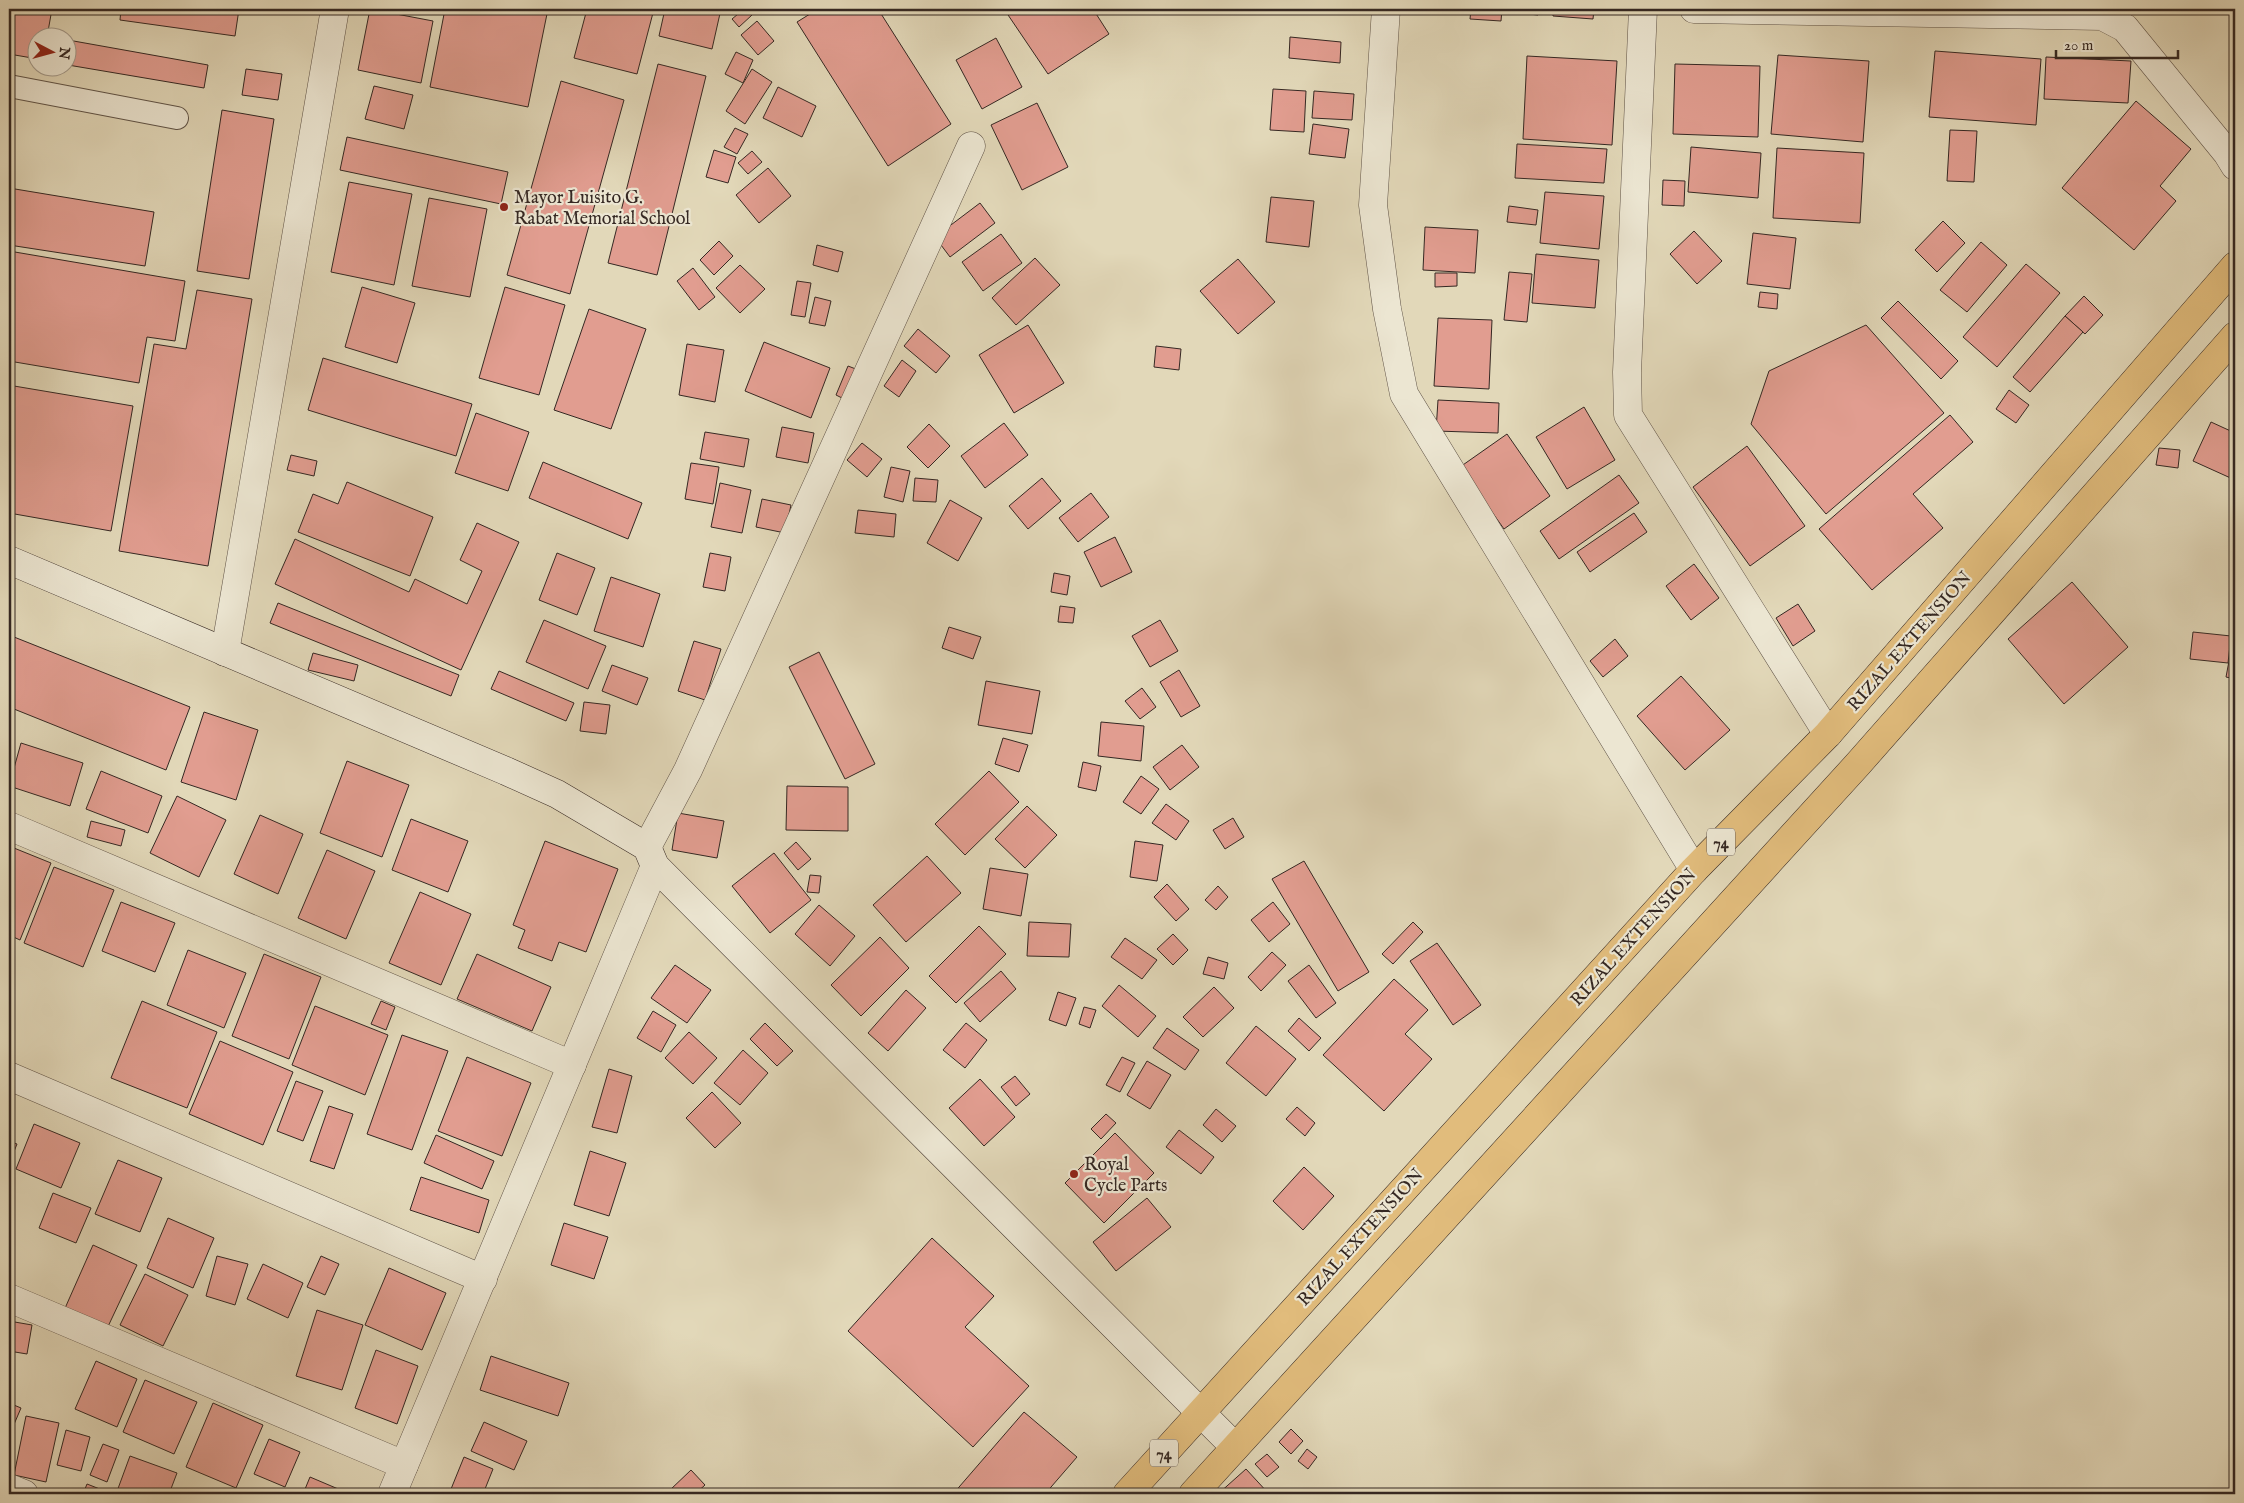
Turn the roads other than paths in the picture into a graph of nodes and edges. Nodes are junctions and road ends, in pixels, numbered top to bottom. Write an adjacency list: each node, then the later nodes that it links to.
1 (335, 9): 12 (street)
2 (1386, 9): 16 (street)
3 (1643, 9): 13 (street)
4 (1694, 9): 8 (street)
5 (9, 86): 6 (lane)
6 (177, 118)
7 (971, 146): 15 (street)
8 (2235, 166)
9 (2235, 266): 13 (main road, RIZAL EXTENSION / 74)
10 (2235, 336): 22 (main road)
11 (9, 560): 12 (street)
12 (225, 652): 15 (street)
13 (1828, 734): 16 (main road, RIZAL EXTENSION / 74)
14 (9, 826): 17 (street)
15 (651, 857): 17 (street); 21 (street)
16 (1694, 870): 21 (main road, RIZAL EXTENSION / 74)
17 (572, 1065): 19 (street)
18 (9, 1076): 19 (street)
19 (483, 1279): 23 (street)
20 (9, 1298): 23 (street)
21 (1201, 1412): 22 (street); 27 (main road, RIZAL EXTENSION / 74)
22 (1235, 1447): 28 (main road)
23 (404, 1465): 26 (street)
24 (9, 1488): 25 (street)
25 (24, 1494)
26 (392, 1494)
27 (1127, 1494)
28 (1193, 1494)

